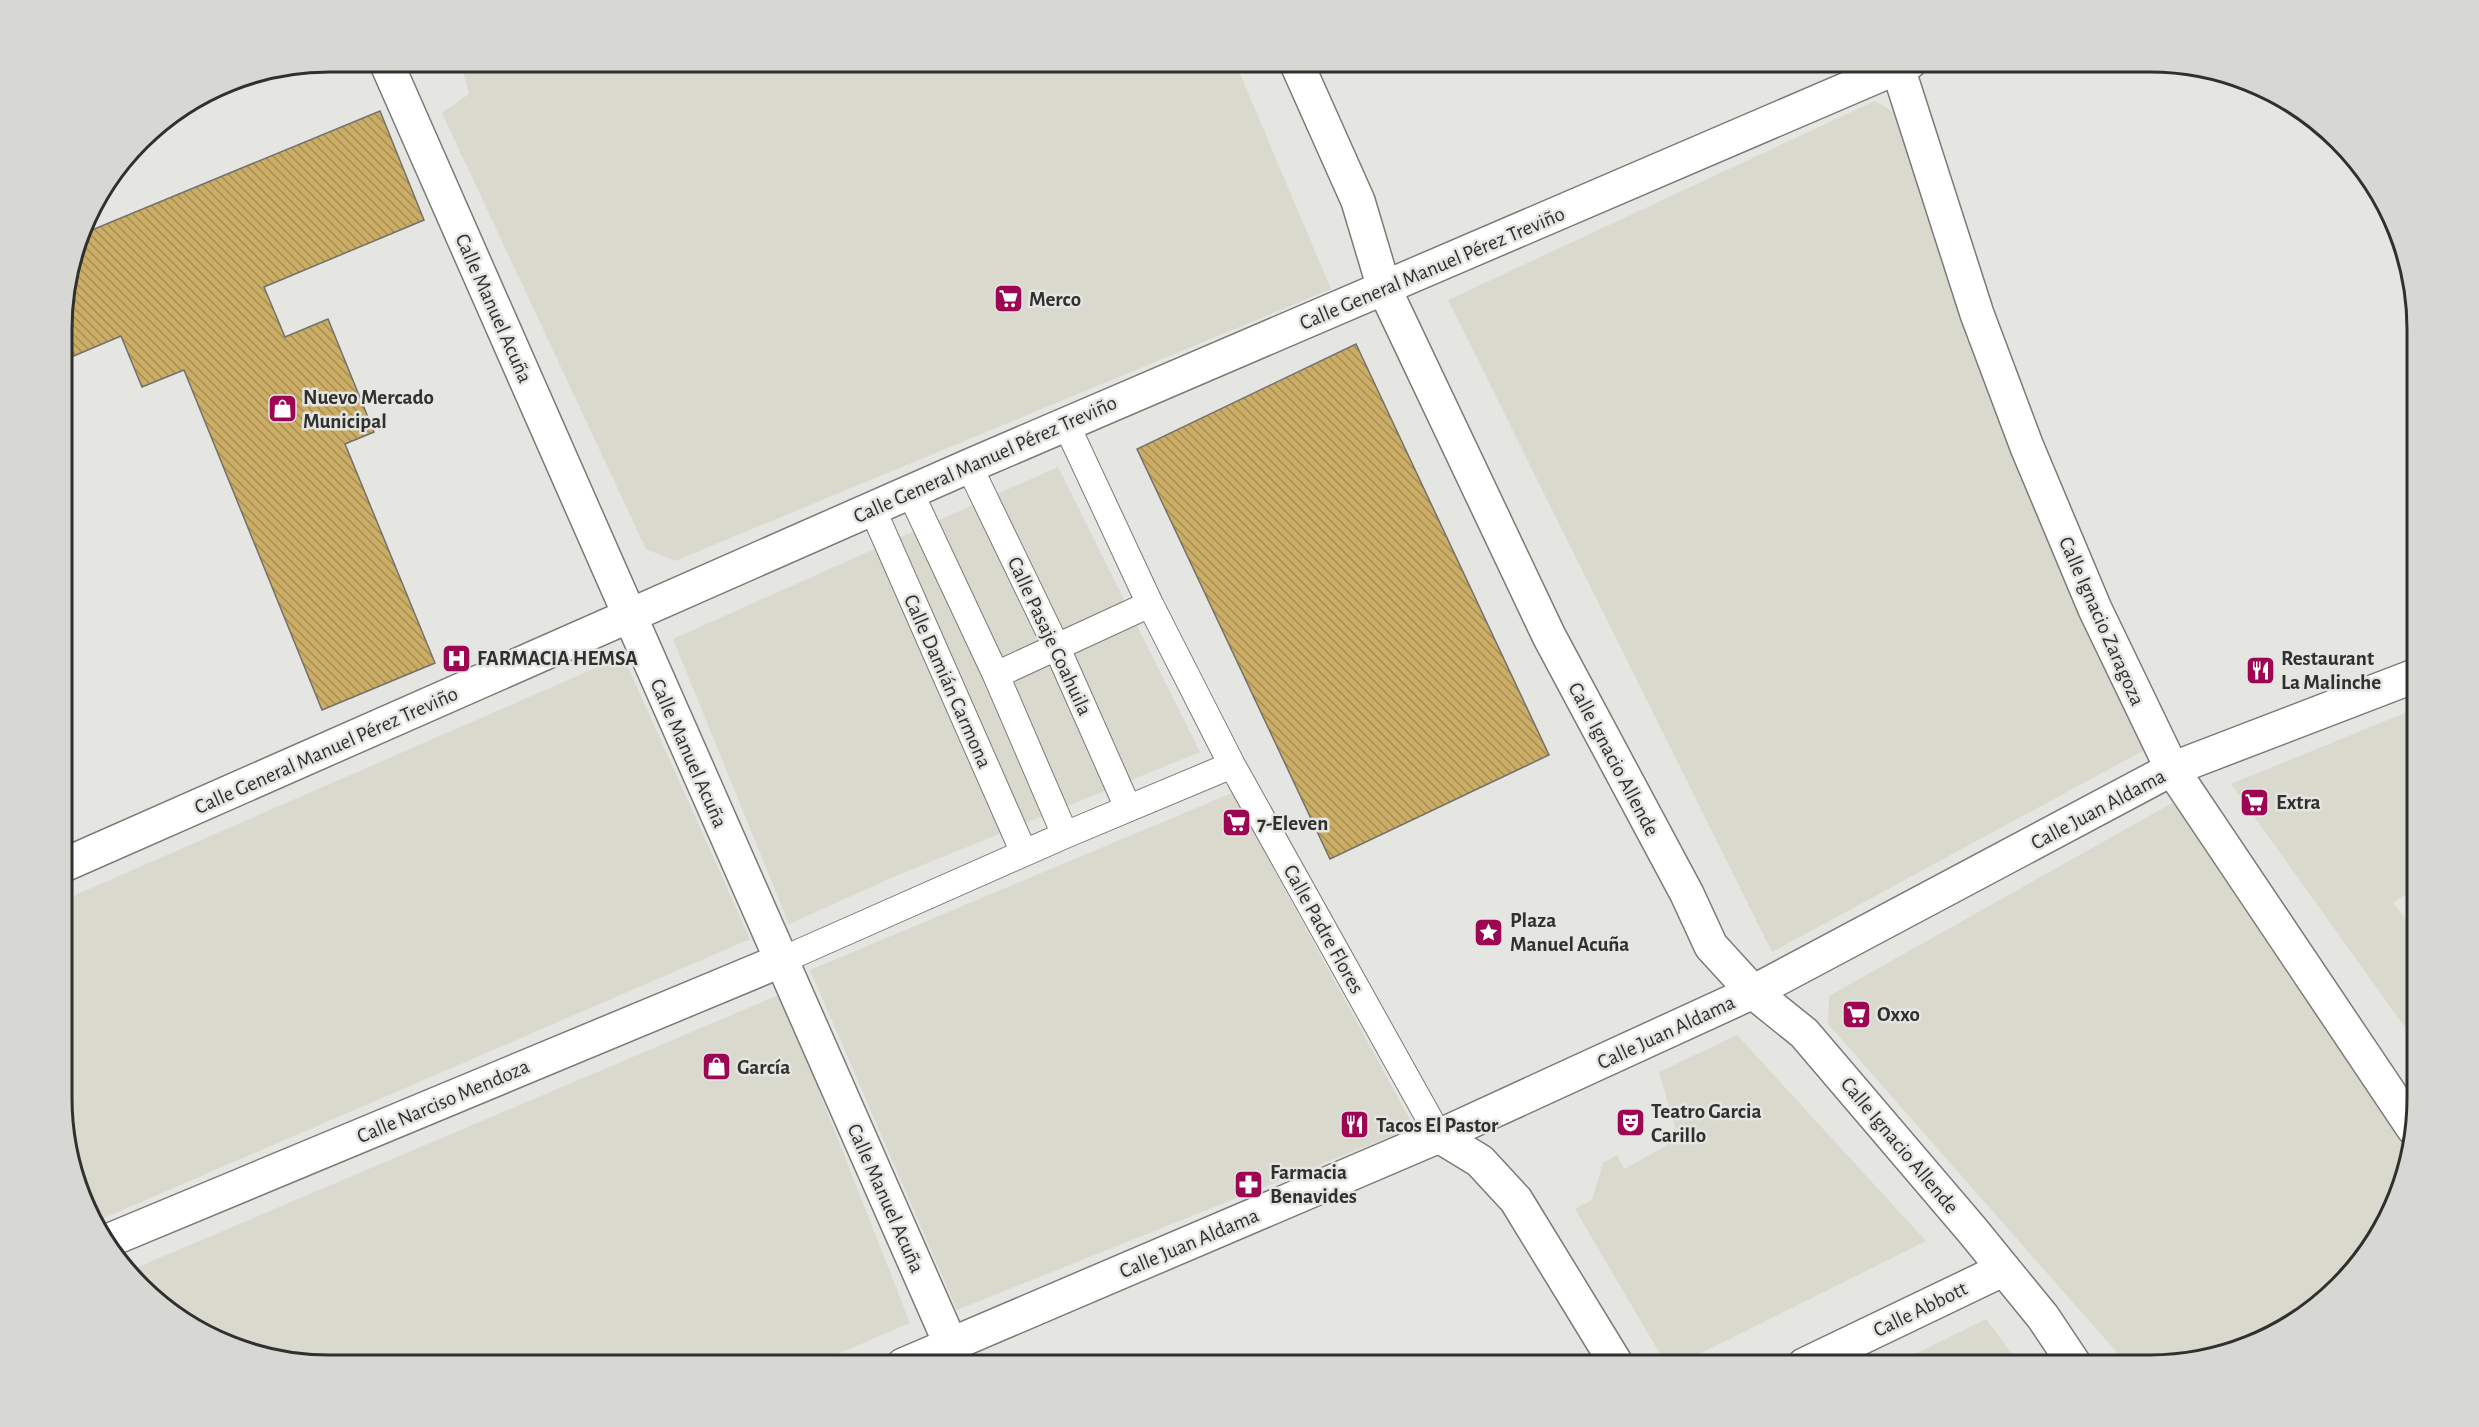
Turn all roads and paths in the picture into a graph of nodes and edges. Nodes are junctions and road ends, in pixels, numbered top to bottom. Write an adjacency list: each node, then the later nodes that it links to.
1 (390, 72): 11 (street, Calle Manuel Acuña)
2 (1300, 72): 5 (street, Calle Ignacio Allende)
3 (1880, 72): 5 (street, Calle General Manuel Pérez Treviño)
4 (1904, 72): 16 (street, Calle Ignacio Zaragoza)
5 (1384, 288): 6 (street, Calle General Manuel Pérez Treviño); 22 (street, Calle Ignacio Allende)
6 (1066, 424): 7 (street, Calle General Manuel Pérez Treviño); 10 (street, Calle Padre Flores)
7 (969, 466): 8 (street, Calle General Manuel Pérez Treviño); 12 (street, Calle Pasaje Coahuila)
8 (910, 492): 9 (street, Calle General Manuel Pérez Treviño); 13 (street)
9 (872, 508): 11 (street, Calle General Manuel Pérez Treviño); 19 (street, Calle Damián Carmona)
10 (1150, 604): 12 (street); 15 (street, Calle Padre Flores)
11 (629, 617): 20 (street, Calle General Manuel Pérez Treviño); 21 (street, Calle Manuel Acuña)
12 (1057, 648): 13 (street); 17 (street, Calle Pasaje Coahuila)
13 (996, 675): 18 (street)
14 (2407, 679): 16 (street, Calle Juan Aldama)
15 (1232, 765): 17 (street); 24 (street, Calle Padre Flores)
16 (2172, 769): 22 (street, Calle Juan Aldama); 23 (street, Calle Ignacio Zaragoza)
17 (1128, 808): 18 (street)
18 (1065, 835): 19 (street)
19 (1024, 853): 21 (street)
20 (72, 861)
21 (780, 961): 25 (street, Calle Narciso Mendoza); 27 (street, Calle Manuel Acuña)
22 (1753, 992): 24 (street, Calle Juan Aldama); 26 (street, Calle Ignacio Allende)
23 (2406, 1117)
24 (1439, 1136): 27 (street, Calle Juan Aldama); 29 (street, Calle Padre Flores)
25 (113, 1239)
26 (2004, 1269): 30 (street, Calle Abbott); 31 (street, Calle Ignacio Allende)
27 (951, 1345): 28 (street, Calle Juan Aldama)
28 (927, 1355)
29 (1611, 1355)
30 (1825, 1355)
31 (2068, 1355)

